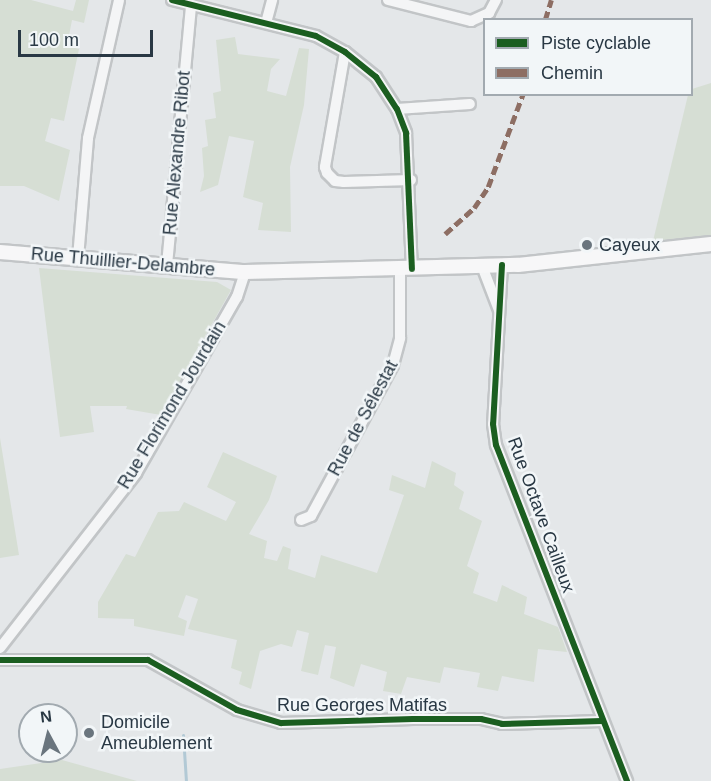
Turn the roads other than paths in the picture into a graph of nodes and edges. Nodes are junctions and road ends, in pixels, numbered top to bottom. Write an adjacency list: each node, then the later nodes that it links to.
1 (119, 0): 14 (street)
2 (172, 0): 6 (street, Rue de Sélestat)
3 (272, 0): 7 (street)
4 (388, 0): 5 (street)
5 (496, 0)
6 (191, 5): 7 (street, Rue de Sélestat); 15 (street, Rue Alexandre Ribot)
7 (266, 23): 8 (street, Rue de Sélestat)
8 (345, 52): 10 (street, Rue de Sélestat); 11 (street)
9 (470, 104): 10 (street)
10 (397, 109): 11 (street, Rue de Sélestat)
11 (411, 180): 18 (street, Rue de Sélestat)
12 (711, 244): 17 (main road, Rue Thuillier-Delambre)
13 (0, 252): 14 (main road, Rue Thuillier-Delambre)
14 (78, 258): 15 (main road, Rue Thuillier-Delambre)
15 (167, 265): 19 (main road, Rue Thuillier-Delambre)
16 (482, 266): 17 (main road, Rue Thuillier-Delambre); 18 (main road, Rue Thuillier-Delambre); 20 (street)
17 (502, 266): 20 (street, Rue Octave Cailleux)
18 (406, 269): 19 (main road, Rue Thuillier-Delambre); 21 (street, Rue de Sélestat)
19 (246, 272): 22 (street, Rue Florimond Jourdain)
20 (499, 311): 24 (street, Rue Octave Cailleux)
21 (301, 520)
22 (0, 648)
23 (0, 660): 24 (street, Rue Georges Matifas)
24 (602, 721): 25 (street)
25 (627, 781)

